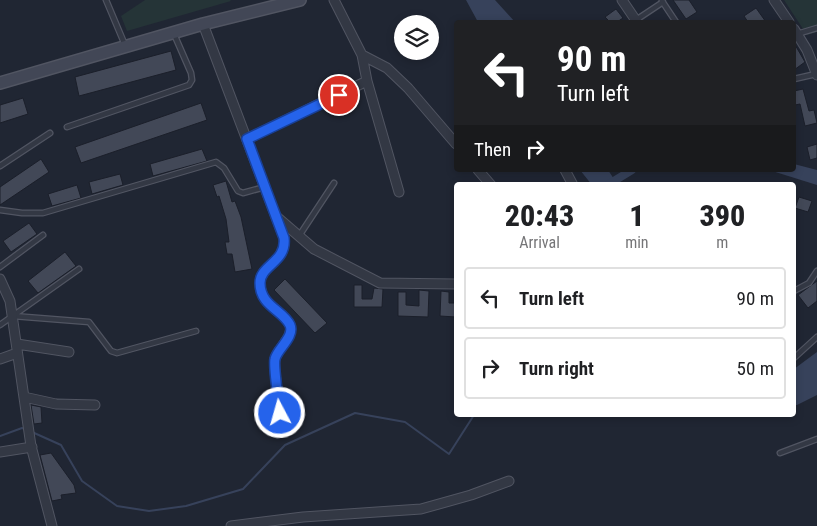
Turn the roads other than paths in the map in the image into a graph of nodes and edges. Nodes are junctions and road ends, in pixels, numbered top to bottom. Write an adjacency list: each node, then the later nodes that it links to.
1 (106, 0): 16 (lane)
2 (300, 0): 11 (main road)
3 (334, 0): 17 (street)
4 (622, 0): 7 (street)
5 (774, 0): 10 (street)
6 (662, 1): 8 (lane); 9 (lane)
7 (635, 20)
8 (637, 20)
9 (675, 20)
10 (788, 20)
11 (203, 24): 14 (main road); 24 (street)
12 (817, 28): 13 (lane)
13 (796, 32)
14 (173, 33): 16 (main road); 22 (lane)
15 (796, 34): 18 (street)
16 (125, 46): 21 (main road)
17 (362, 55): 20 (street); 25 (street)
18 (817, 74): 19 (lane)
19 (796, 79)
20 (367, 81): 24 (street); 31 (street)
21 (0, 83)
22 (67, 127)
23 (50, 133): 26 (lane)
24 (247, 139): 30 (street)
25 (454, 142)
26 (0, 166)
27 (480, 172): 28 (street)
28 (488, 182)
29 (334, 183): 35 (lane)
30 (265, 186): 32 (lane); 33 (street)
31 (399, 192)
32 (0, 210)
33 (276, 216): 35 (street); 52 (street)
34 (43, 236): 36 (lane)
35 (299, 236): 40 (street)
36 (0, 267)
37 (79, 269): 42 (lane)
38 (817, 271): 41 (lane)
39 (0, 279): 42 (street)
40 (454, 284)
41 (796, 290)
42 (13, 316): 43 (lane); 44 (lane); 46 (street)
43 (0, 325)
44 (196, 331)
45 (817, 337): 48 (lane)
46 (17, 348): 47 (street); 49 (street); 50 (street)
47 (69, 352)
48 (796, 356)
49 (0, 359)
50 (24, 397): 51 (street); 54 (street)
51 (95, 405)
52 (280, 413)
53 (817, 439): 56 (lane)
54 (32, 445): 55 (street); 58 (street)
55 (0, 452)
56 (780, 453)
57 (509, 481): 59 (street)
58 (52, 526)
59 (231, 526)

